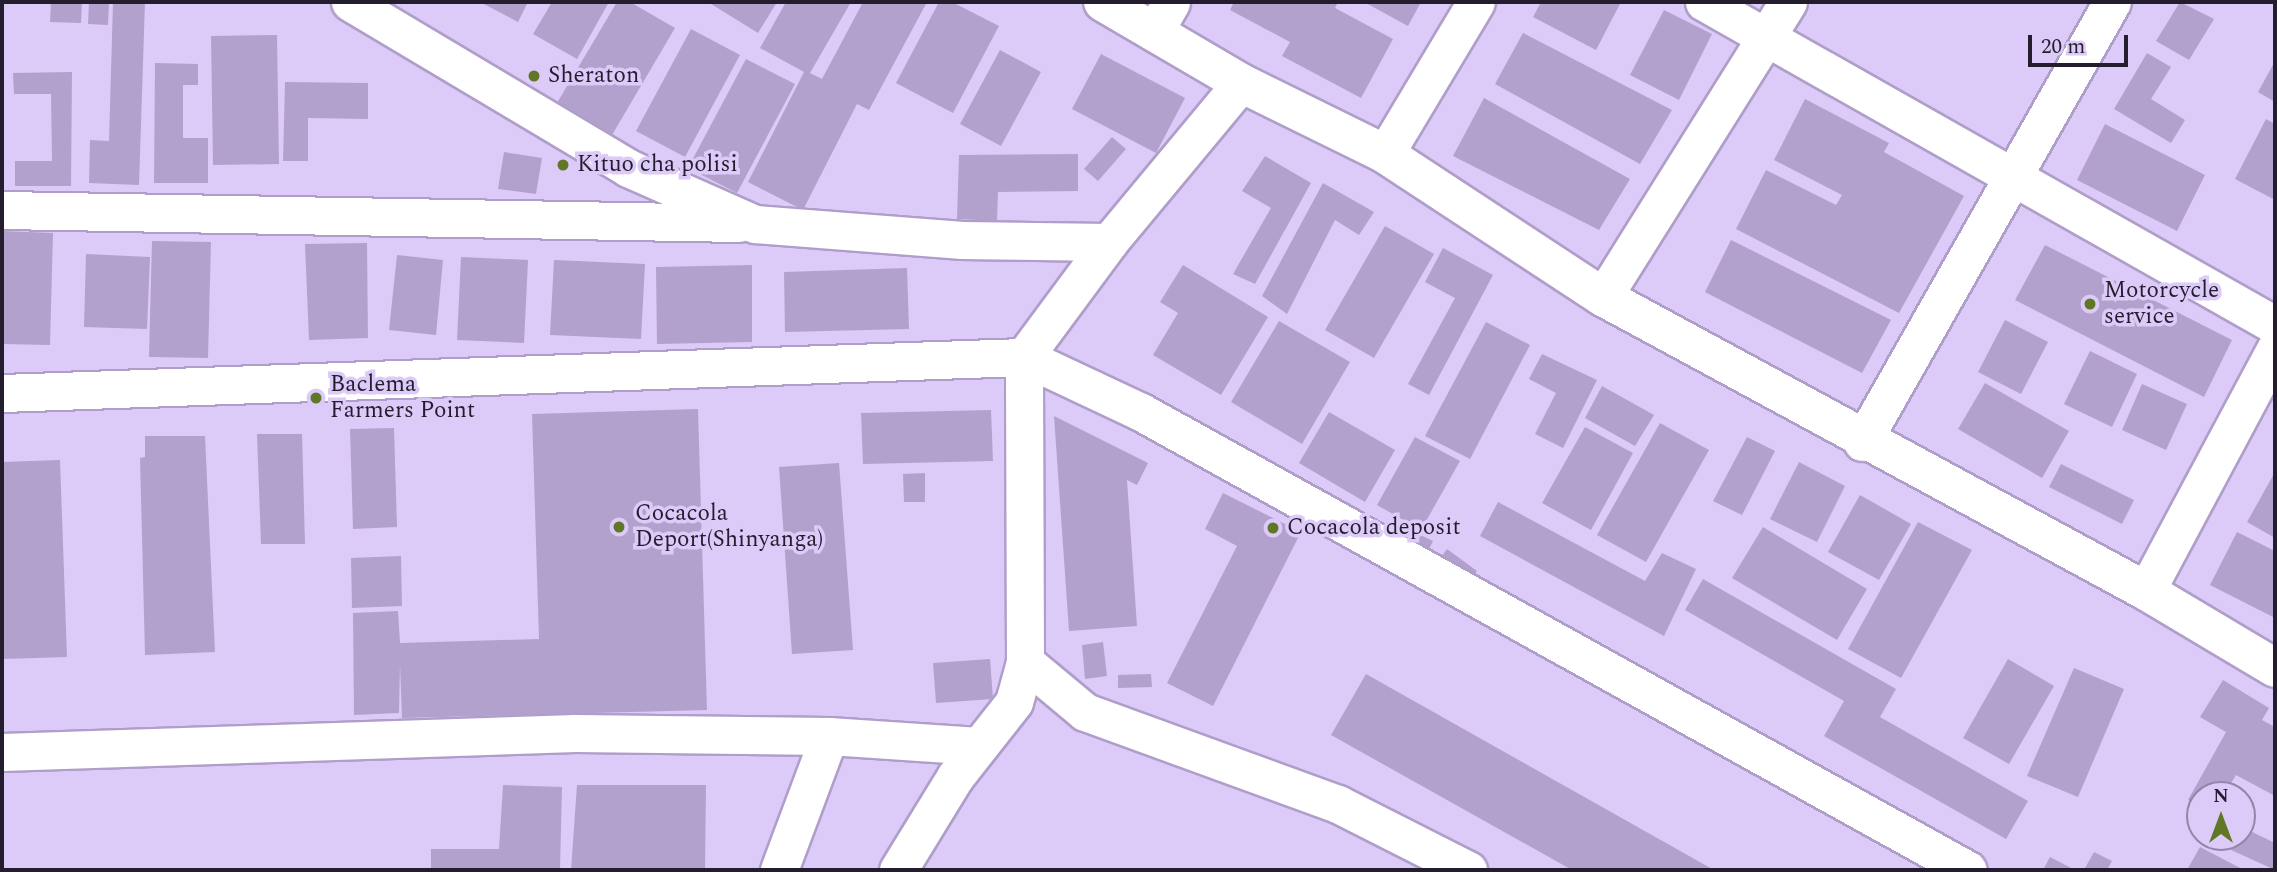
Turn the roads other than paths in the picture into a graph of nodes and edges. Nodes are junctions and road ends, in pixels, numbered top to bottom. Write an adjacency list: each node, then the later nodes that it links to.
1 (350, 2): 13 (street)
2 (1103, 2): 7 (street)
3 (1476, 2): 10 (street)
4 (1704, 2): 8 (street)
5 (1788, 2): 8 (street)
6 (2112, 2): 11 (street)
7 (1163, 17): 9 (street)
8 (1767, 38): 11 (street); 15 (street)
9 (1241, 83): 10 (street); 14 (street)
10 (1385, 154): 15 (street)
11 (2013, 174): 16 (street); 20 (street)
12 (2, 210): 13 (street)
13 (755, 224): 14 (street)
14 (1109, 242): 18 (street)
15 (1603, 297): 20 (street)
16 (2275, 325)
17 (2275, 349): 21 (street)
18 (1024, 357): 19 (street); 22 (street); 30 (street)
19 (2, 393)
20 (1862, 442): 21 (street)
21 (2146, 591): 23 (street)
22 (1025, 662): 25 (street); 29 (street)
23 (2275, 668)
24 (829, 736): 25 (street); 26 (street); 27 (street)
25 (979, 746): 28 (street)
26 (2, 752)
27 (779, 870)
28 (898, 870)
29 (1468, 870)
30 (1968, 870)

